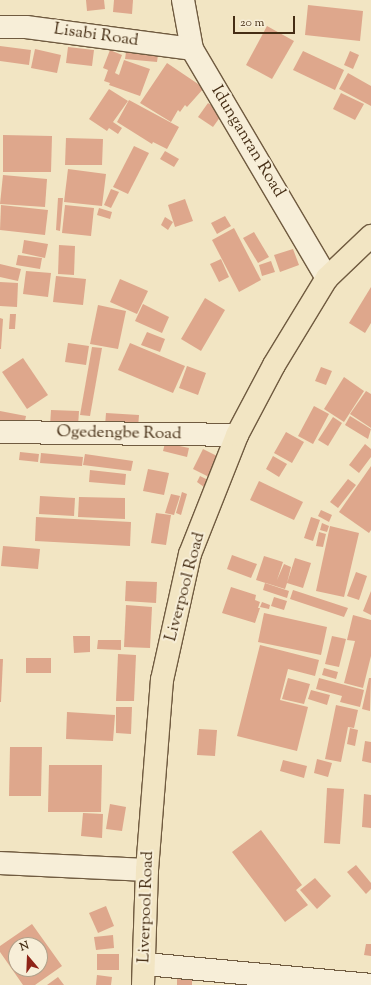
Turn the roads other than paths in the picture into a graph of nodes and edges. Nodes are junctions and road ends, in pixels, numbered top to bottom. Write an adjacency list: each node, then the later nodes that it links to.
1 (184, 0): 3 (street, Idunganran Road)
2 (0, 26): 3 (street, Lisabi Road)
3 (192, 49): 5 (street, Idunganran Road)
4 (371, 236): 5 (main road, Liverpool Road)
5 (327, 278): 7 (main road, Liverpool Road)
6 (0, 432): 7 (street, Ogedengbe Road)
7 (237, 435): 9 (main road, Liverpool Road)
8 (0, 863): 9 (street)
9 (147, 870): 10 (main road, Liverpool Road)
10 (144, 975): 11 (street)
11 (371, 985)

